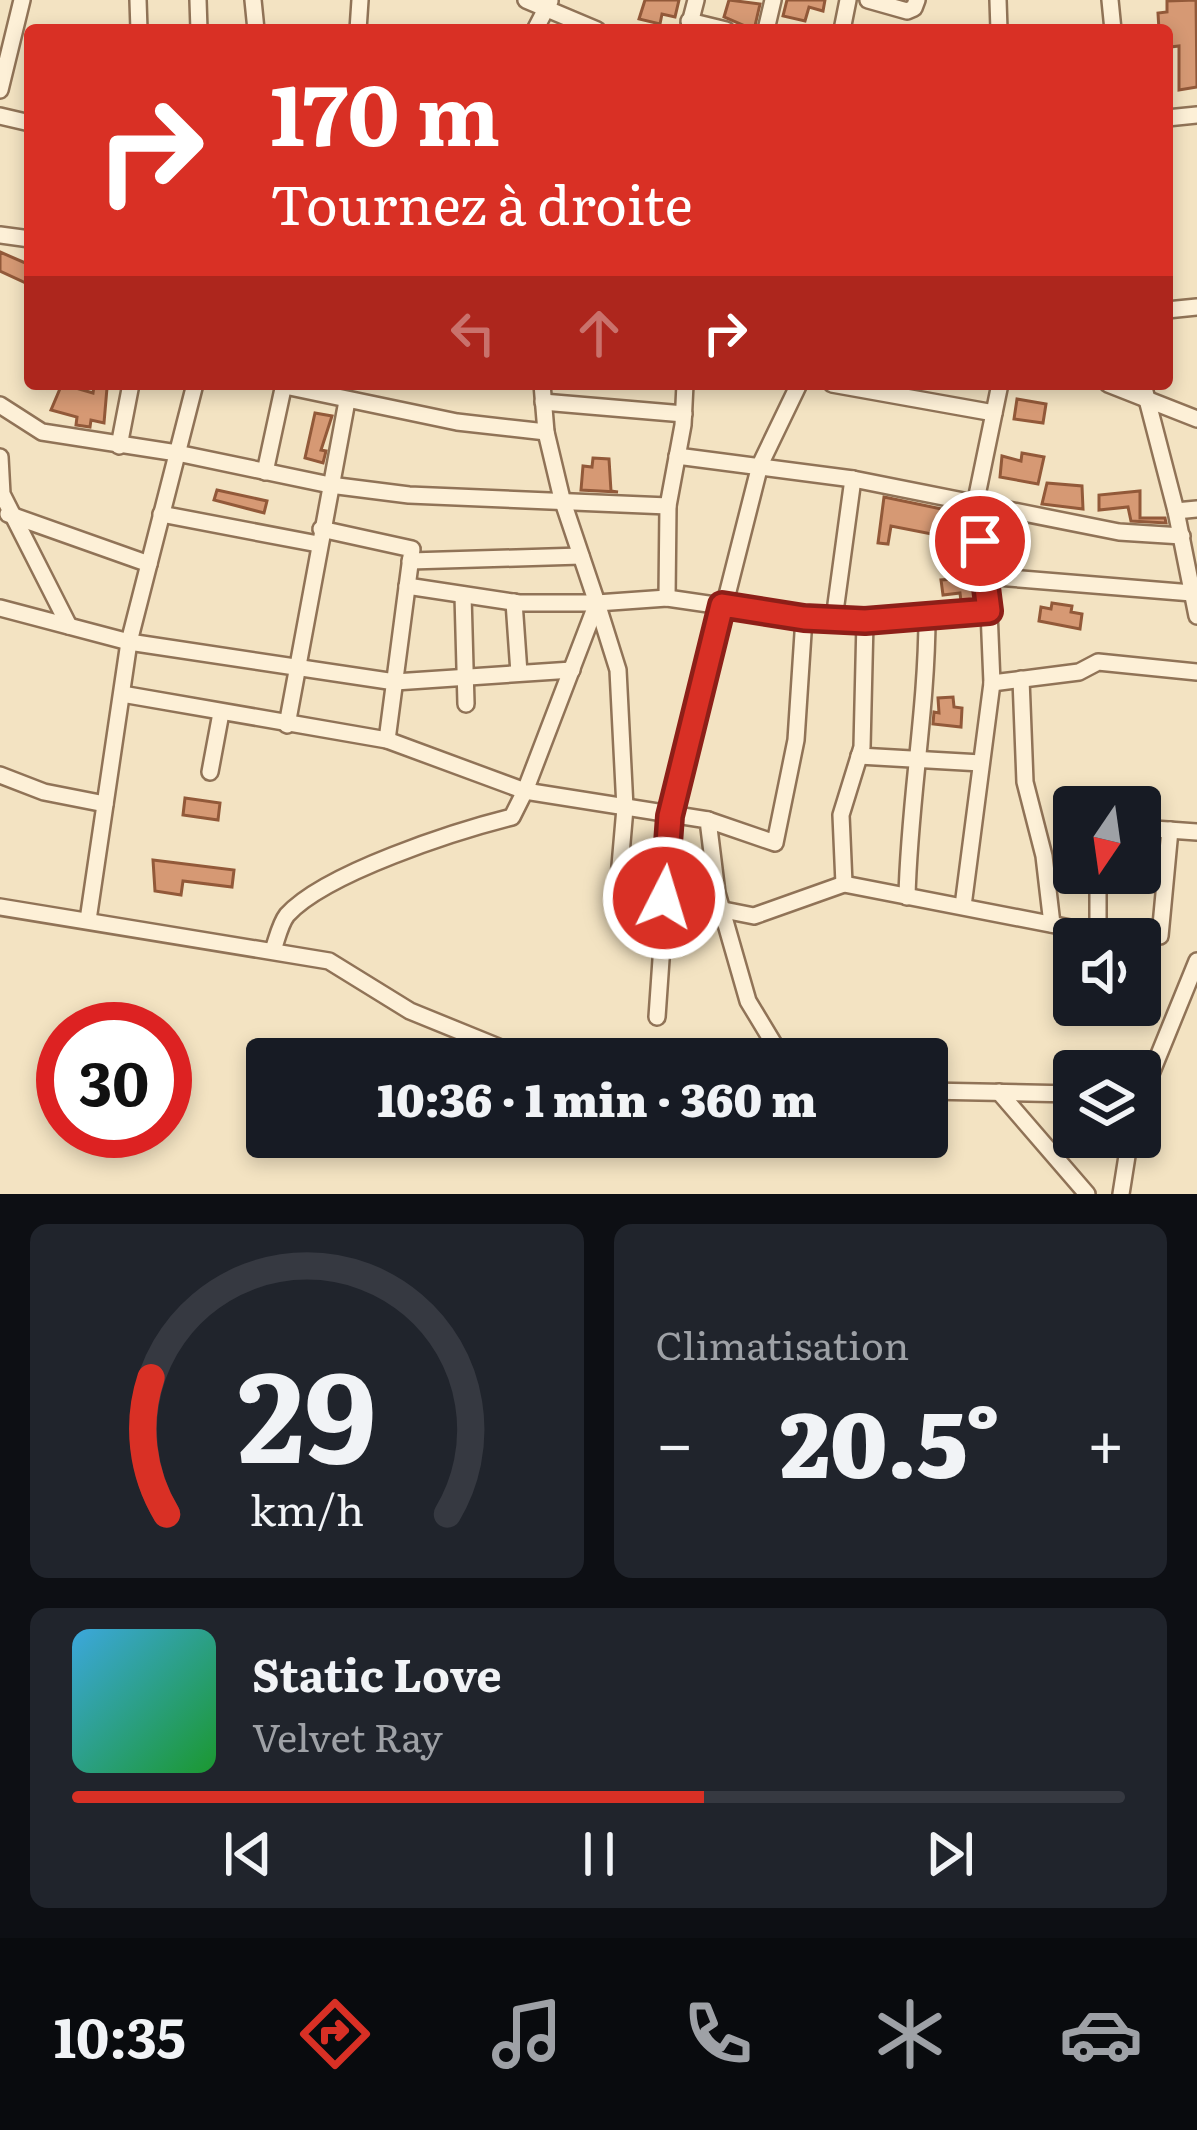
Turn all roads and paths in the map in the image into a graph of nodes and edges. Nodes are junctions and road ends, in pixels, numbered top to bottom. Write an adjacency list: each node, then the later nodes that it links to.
1 (22, 0): 7 (street)
2 (526, 0): 5 (street)
3 (868, 0): 4 (street)
4 (917, 0)
5 (549, 4): 6 (street)
6 (585, 24)
7 (0, 90)
8 (130, 390): 24 (street)
9 (193, 390): 25 (street)
10 (283, 390): 29 (street)
11 (304, 390): 18 (street)
12 (685, 390): 21 (street)
13 (796, 390): 28 (street)
14 (866, 390): 20 (street)
15 (999, 390): 20 (street)
16 (1143, 391): 22 (street); 36 (street)
17 (543, 393): 21 (street); 23 (street)
18 (347, 401): 23 (street); 31 (street)
19 (0, 405): 24 (street)
20 (994, 413): 33 (street)
21 (684, 415): 26 (street)
22 (1197, 419)
23 (545, 432): 32 (street)
24 (119, 446): 25 (street)
25 (177, 453): 29 (street); 38 (street)
26 (677, 456): 28 (street); 34 (street)
27 (0, 457): 37 (street)
28 (760, 465): 30 (street); 51 (street)
29 (265, 472): 31 (street)
30 (853, 478): 33 (street); 57 (street)
31 (330, 484): 32 (street); 39 (street)
32 (562, 500): 34 (street); 41 (street)
33 (975, 505): 40 (street); 44 (street)
34 (668, 506): 48 (street)
35 (1197, 509): 36 (street)
36 (1176, 511): 40 (street)
37 (6, 513): 43 (street); 59 (street)
38 (161, 514): 39 (street); 43 (street)
39 (320, 536): 42 (street); 61 (street)
40 (1182, 536): 46 (street)
41 (581, 556): 42 (street); 50 (street)
42 (410, 561): 45 (street)
43 (148, 565): 60 (street)
44 (985, 576): 46 (street); 53 (street)
45 (407, 586): 47 (street); 67 (street)
46 (1192, 593): 55 (street)
47 (463, 595): 49 (street); 65 (street)
48 (668, 598): 50 (street); 51 (street)
49 (514, 602): 50 (street); 63 (street)
50 (597, 603): 62 (street); 81 (street)
51 (722, 605): 56 (street); 82 (street)
52 (0, 608): 59 (street)
53 (989, 611): 54 (street); 68 (street)
54 (927, 616): 58 (street); 75 (street)
55 (1197, 616)
56 (804, 618): 57 (street); 83 (street)
57 (834, 619): 58 (street)
58 (865, 621): 74 (street)
59 (69, 626): 60 (street)
60 (129, 642): 61 (street); 69 (street)
61 (297, 668): 67 (street); 72 (street)
62 (572, 670): 63 (street); 79 (street)
63 (519, 673): 65 (street)
64 (1197, 673): 66 (street)
65 (465, 677): 67 (street); 70 (street)
66 (1021, 679): 68 (street); 95 (street)
67 (395, 682): 73 (street)
68 (992, 683): 76 (street)
69 (122, 694): 71 (street); 80 (street)
70 (466, 704)
71 (221, 712): 72 (street); 77 (street)
72 (287, 725): 73 (street)
73 (388, 740): 79 (street)
74 (859, 756): 75 (street); 87 (street)
75 (916, 760): 76 (street); 89 (street)
76 (981, 763): 91 (street)
77 (210, 772)
78 (0, 776): 80 (street)
79 (525, 791): 81 (street); 97 (street)
80 (105, 804): 94 (street)
81 (625, 808): 82 (street); 90 (street)
82 (670, 816): 83 (street); 90 (street)
83 (708, 820): 93 (street)
84 (1161, 829): 85 (street)
85 (1170, 830): 86 (street); 96 (street)
86 (1197, 832)
87 (844, 884): 89 (street); 93 (street)
88 (1098, 894): 95 (street)
89 (907, 897): 91 (street)
90 (664, 898): 93 (street); 99 (street)
91 (963, 906): 95 (street)
92 (0, 908): 94 (street)
93 (722, 909): 101 (street)
94 (88, 920): 97 (street)
95 (1052, 924)
96 (1161, 926)
97 (273, 950): 100 (street)
98 (1197, 961): 102 (street)
99 (657, 1017)
100 (476, 1038)
101 (771, 1038)
102 (1160, 1050)
103 (948, 1092): 104 (street)
104 (999, 1093): 105 (street); 107 (street)
105 (1053, 1094)
106 (1127, 1158): 108 (street)
107 (1087, 1194)
108 (1121, 1194)

